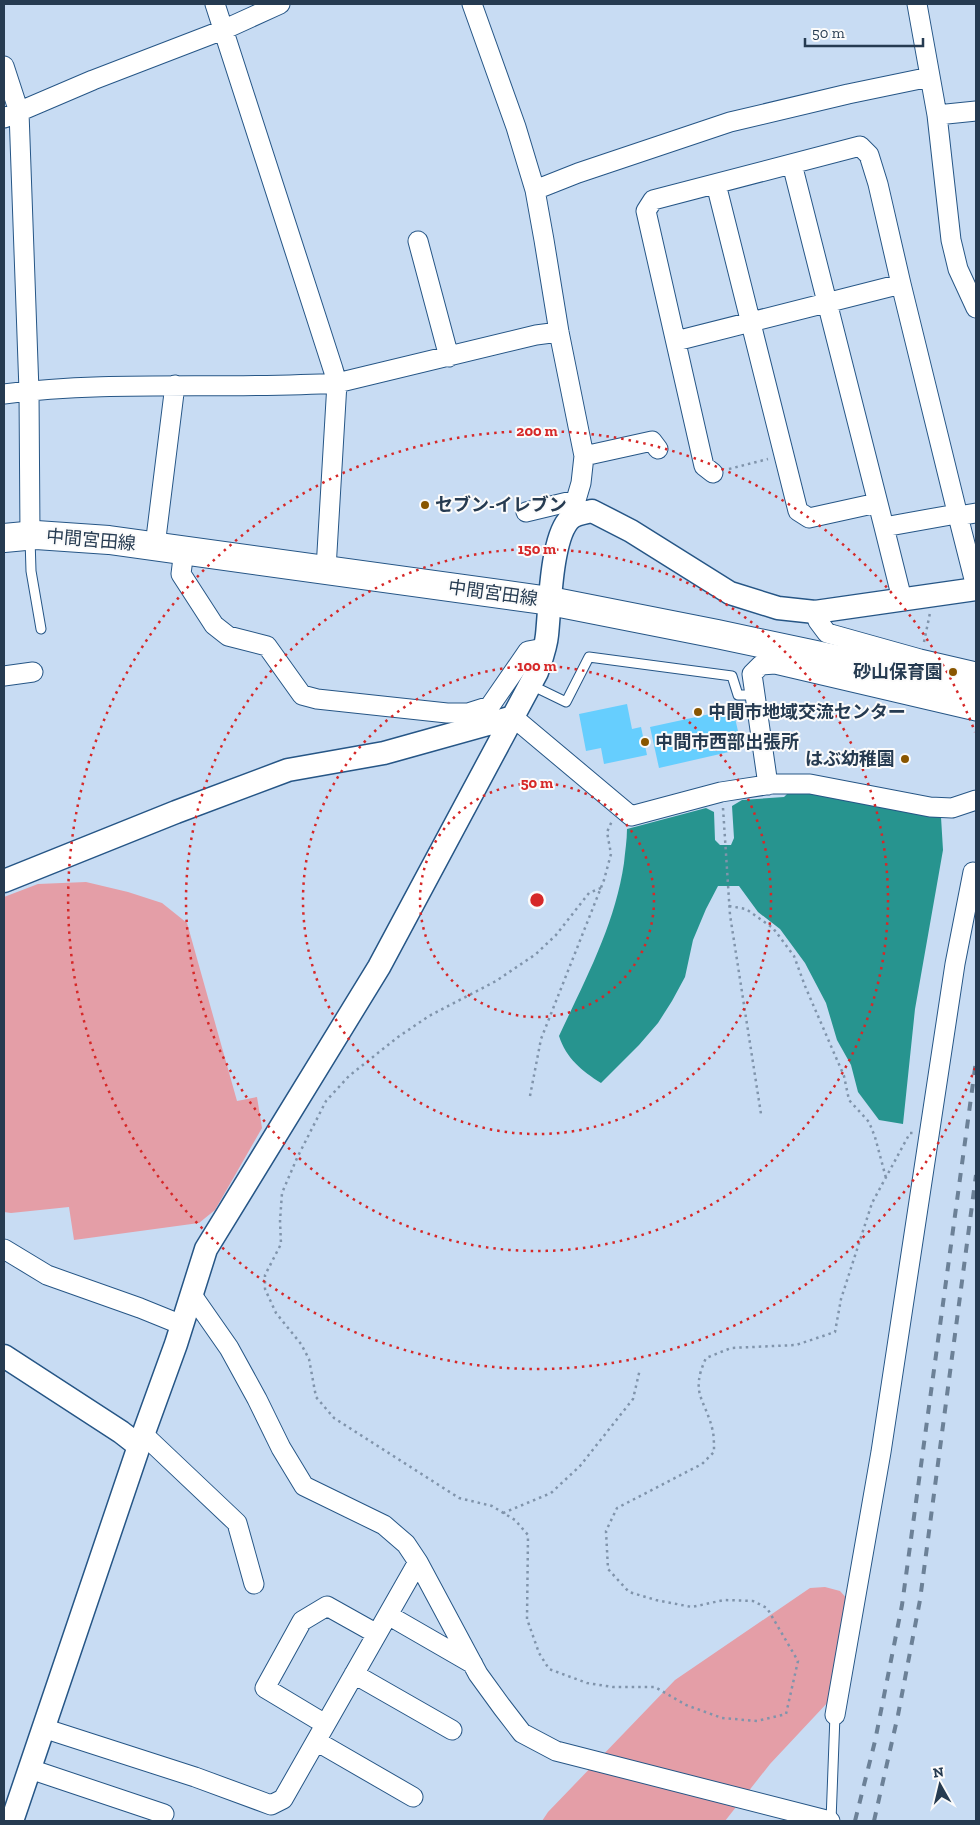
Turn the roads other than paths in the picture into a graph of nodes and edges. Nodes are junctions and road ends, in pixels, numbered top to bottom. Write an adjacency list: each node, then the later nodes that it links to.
1 (215, 4): 5 (street)
2 (280, 4): 5 (street)
3 (472, 4): 13 (street)
4 (917, 4): 7 (street)
5 (224, 30): 9 (street); 22 (street)
6 (4, 66): 9 (street)
7 (930, 77): 10 (street); 13 (street)
8 (976, 111): 10 (street)
9 (12, 115): 24 (street)
10 (937, 115): 17 (street)
11 (792, 164): 12 (street); 15 (street); 16 (street)
12 (716, 184): 18 (street); 20 (street)
13 (534, 190): 19 (street)
14 (418, 241): 21 (street)
15 (901, 284): 16 (street); 32 (street)
16 (826, 304): 18 (street); 29 (street)
17 (976, 308)
18 (751, 323): 20 (street); 29 (street)
19 (559, 332): 21 (street); 27 (street)
20 (676, 341): 28 (street)
21 (449, 357): 22 (street)
22 (337, 383): 23 (street); 38 (street)
23 (175, 386): 24 (street); 36 (street)
24 (29, 391): 25 (street); 34 (street)
25 (4, 394)
26 (658, 449): 27 (street)
27 (584, 456): 30 (street)
28 (713, 473)
29 (878, 503): 33 (street)
30 (577, 507): 31 (street); 41 (street); 42 (street)
31 (526, 512)
32 (967, 514): 33 (street); 39 (street)
33 (884, 527): 40 (street)
34 (30, 535): 35 (main road, 中間宮田線); 36 (main road, 中間宮田線); 43 (lane)
35 (4, 538)
36 (155, 546): 37 (main road, 中間宮田線)
37 (184, 550): 38 (main road, 中間宮田線); 44 (street)
38 (326, 569): 41 (main road, 中間宮田線)
39 (976, 588): 40 (street)
40 (902, 599): 42 (street)
41 (550, 601): 44 (street); 49 (main road, 中間宮田線)
42 (815, 612): 46 (street)
43 (41, 629)
44 (544, 648): 48 (street)
45 (33, 672): 47 (street)
46 (976, 672)
47 (4, 676)
48 (530, 685): 50 (lane); 52 (street)
49 (976, 690)
50 (756, 695): 51 (street); 53 (street)
51 (976, 711)
52 (514, 718): 53 (street); 56 (street); 58 (street)
53 (768, 785): 54 (street)
54 (976, 800)
55 (975, 868): 68 (street)
56 (4, 881)
57 (4, 1249): 59 (street)
58 (192, 1295): 59 (street); 62 (street)
59 (182, 1325): 61 (street)
60 (4, 1356): 61 (street)
61 (141, 1440): 63 (street); 70 (street)
62 (418, 1562): 64 (street); 66 (street)
63 (254, 1584)
64 (388, 1615): 65 (street); 66 (street)
65 (377, 1634): 67 (street); 69 (street)
66 (473, 1664): 77 (street)
67 (354, 1674): 69 (street); 71 (street)
68 (835, 1715): 77 (lane)
69 (325, 1724): 72 (street)
70 (43, 1728): 72 (street); 73 (street)
71 (452, 1730)
72 (316, 1741): 74 (street)
73 (30, 1769): 75 (street); 76 (street)
74 (413, 1797)
75 (164, 1814)
76 (12, 1821)
77 (830, 1821)

